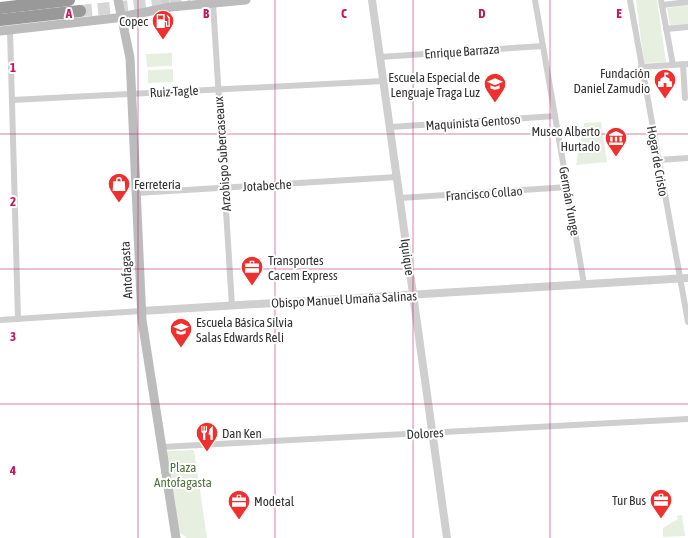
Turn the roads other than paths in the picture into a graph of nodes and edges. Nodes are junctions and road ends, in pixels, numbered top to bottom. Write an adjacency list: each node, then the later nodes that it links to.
1 (69, 0): 11 (highway)
2 (118, 0): 14 (main road, Antofagasta)
3 (246, 0): 9 (main road)
4 (372, 0): 22 (street, Iquique)
5 (535, 0): 21 (street, Germán Yunge)
6 (630, 0): 25 (street, Hogar de Cristo)
7 (662, 2): 8 (street); 17 (street)
8 (688, 2)
9 (213, 3): 10 (main road); 27 (street, Arzobispo Subercaseaux)
10 (165, 4): 13 (main road)
11 (0, 8)
12 (80, 11): 15 (highway)
13 (133, 15): 14 (main road); 20 (main road)
14 (122, 17): 18 (main road); 20 (main road, Antofagasta)
15 (0, 20)
16 (688, 27): 17 (street)
17 (666, 29): 24 (street)
18 (10, 30): 19 (main road); 30 (street)
19 (0, 31)
20 (126, 32): 28 (main road, Antofagasta)
21 (543, 46): 22 (street, Enrique Barraza); 31 (street, Germán Yunge)
22 (380, 57): 26 (street, Iquique)
23 (685, 64): 24 (street); 29 (street)
24 (673, 65): 25 (street)
25 (641, 67): 34 (street, Hogar de Cristo)
26 (384, 81): 27 (street, Ruiz-Tagle); 32 (street, Iquique)
27 (218, 89): 28 (street, Ruiz-Tagle); 37 (street, Arzobispo Subercaseaux)
28 (131, 94): 30 (street, Ruiz-Tagle); 38 (main road, Antofagasta)
29 (685, 98)
30 (12, 100): 46 (street)
31 (555, 116): 32 (street, Maquinista Gentoso); 36 (street, Germán Yunge)
32 (391, 127): 35 (street, Iquique)
33 (688, 158): 34 (street)
34 (658, 160): 41 (street, Hogar de Cristo)
35 (397, 177): 37 (street, Jotabeche); 39 (street, Iquique)
36 (568, 187): 39 (street, Francisco Collao); 42 (street, Germán Yunge)
37 (224, 188): 38 (street, Jotabeche); 44 (street, Arzobispo Subercaseaux)
38 (136, 193): 45 (main road, Antofagasta)
39 (400, 198): 43 (street, Iquique)
40 (688, 278): 41 (street, Obispo Manuel Umaña Salinas)
41 (679, 279): 42 (street, Obispo Manuel Umaña Salinas); 48 (street, Hogar de Cristo)
42 (584, 284): 43 (street, Obispo Manuel Umaña Salinas)
43 (413, 295): 44 (street, Obispo Manuel Umaña Salinas); 50 (street, Iquique)
44 (232, 306): 45 (street, Obispo Manuel Umaña Salinas)
45 (142, 311): 46 (street, Obispo Manuel Umaña Salinas); 51 (main road, Antofagasta)
46 (18, 319): 47 (street, Obispo Manuel Umaña Salinas)
47 (0, 320)
48 (688, 322)
49 (688, 419): 50 (street, Dolores)
50 (432, 432): 51 (street, Dolores); 53 (street, Iquique)
51 (162, 447): 52 (main road, Antofagasta)
52 (176, 538)
53 (447, 538)

